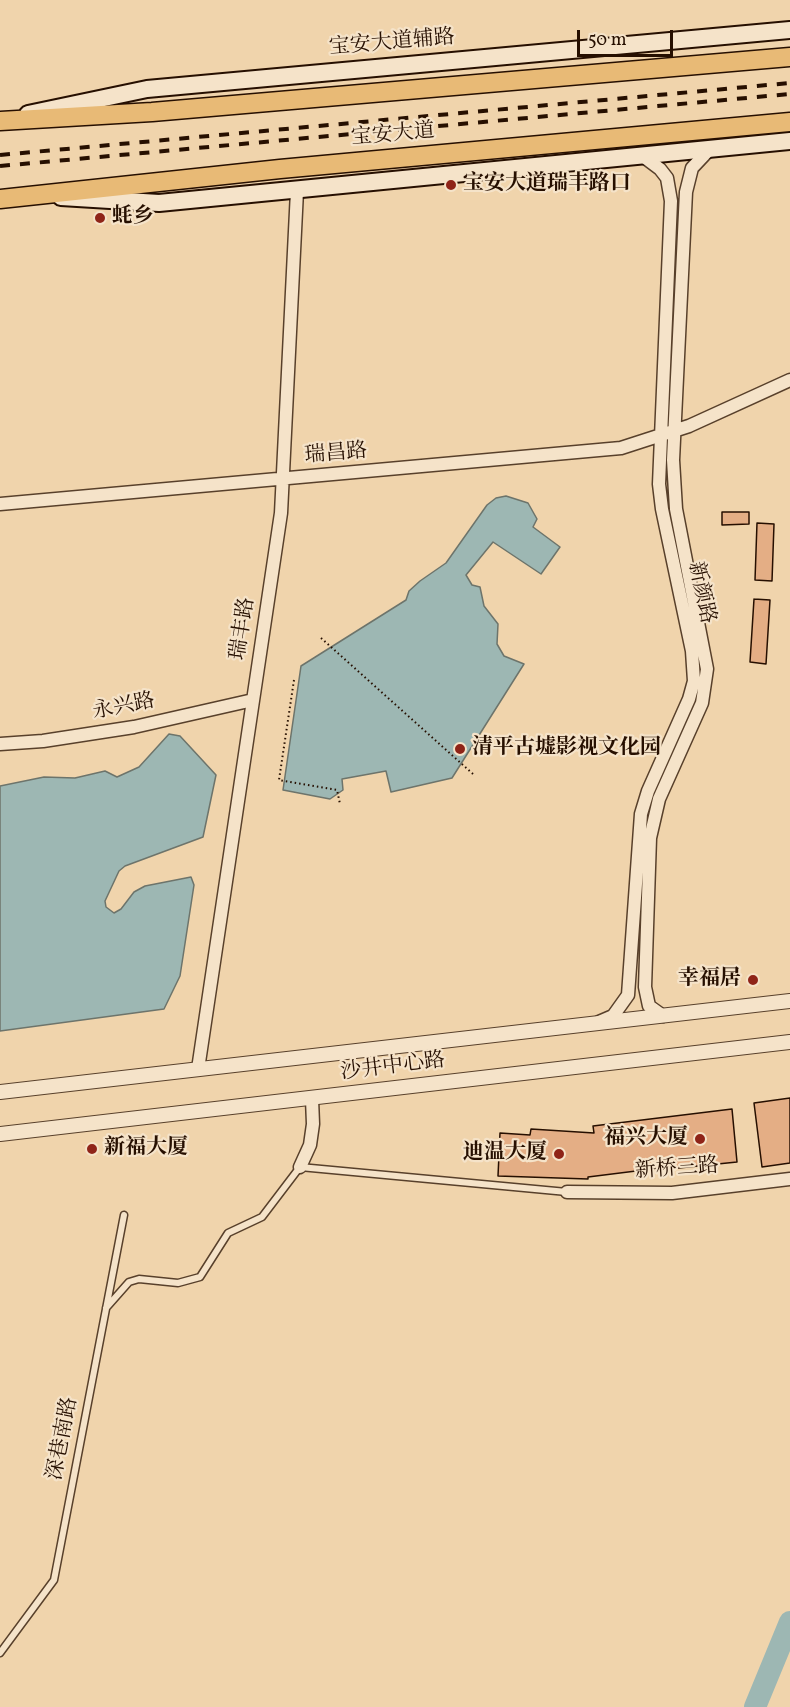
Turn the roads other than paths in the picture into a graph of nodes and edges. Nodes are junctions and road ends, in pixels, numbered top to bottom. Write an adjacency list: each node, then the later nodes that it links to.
1 (790, 30): 3 (main road, 宝安大道辅路)
2 (790, 57): 3 (main road)
3 (0, 121)
4 (790, 122): 9 (main road, 宝安大道)
5 (790, 141): 6 (main road)
6 (708, 151): 7 (main road); 12 (street, 新颜路)
7 (644, 157): 8 (main road); 13 (street, 新颜路)
8 (297, 191): 9 (main road); 14 (street, 瑞丰路)
9 (36, 195): 10 (main road, 宝安大道)
10 (0, 199)
11 (790, 380): 12 (street, 瑞昌路)
12 (674, 432): 13 (street, 瑞昌路); 19 (street, 新颜路)
13 (660, 437): 14 (street, 瑞昌路); 20 (street, 新颜路)
14 (284, 479): 15 (street, 瑞昌路); 16 (street, 瑞丰路)
15 (0, 504)
16 (253, 700): 17 (street, 永兴路); 22 (street, 瑞丰路)
17 (0, 744)
18 (790, 1001): 19 (street, 沙井中心路)
19 (663, 1016): 20 (street, 沙井中心路)
20 (597, 1023): 22 (street, 沙井中心路)
21 (790, 1042): 24 (street, 沙井中心路)
22 (198, 1069): 23 (street, 沙井中心路)
23 (0, 1092)
24 (312, 1099): 25 (street, 沙井中心路); 26 (street)
25 (0, 1134)
26 (300, 1167): 28 (lane); 30 (lane)
27 (790, 1179): 28 (street, 新桥三路)
28 (567, 1191)
29 (124, 1215): 30 (lane, 深巷南路)
30 (106, 1308): 31 (lane, 深巷南路)
31 (0, 1653)

